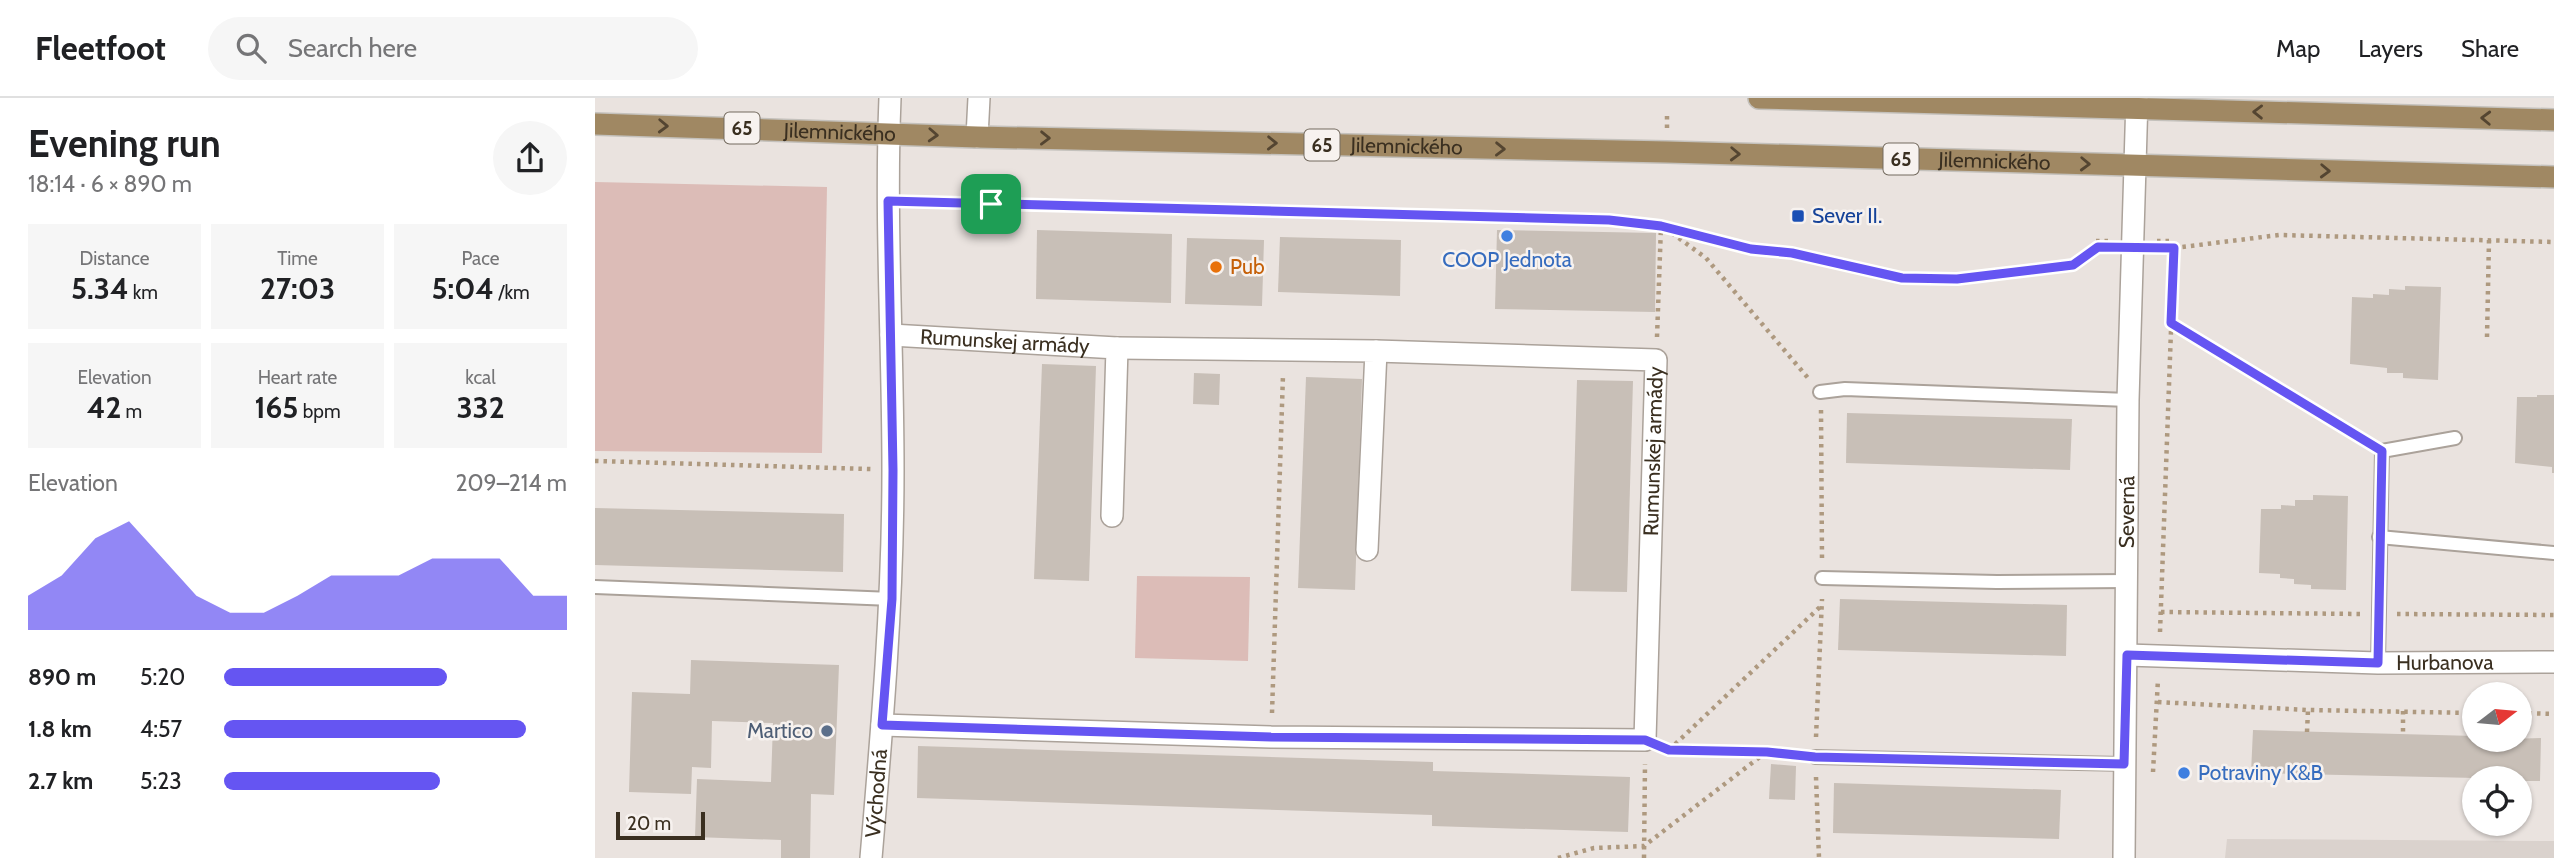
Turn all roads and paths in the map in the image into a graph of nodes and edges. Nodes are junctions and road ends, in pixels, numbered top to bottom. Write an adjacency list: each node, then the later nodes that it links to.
1 (890, 98): 7 (street, Východná)
2 (979, 98): 8 (street)
3 (1759, 98): 4 (main road)
4 (2136, 103): 5 (main road, one-way to 4); 9 (street)
5 (2554, 120)
6 (595, 124): 7 (main road, Jilemnického / 65, one-way to 7)
7 (889, 132): 8 (main road, Jilemnického / 65, one-way to 8); 11 (street, Východná)
8 (977, 137): 9 (main road, Jilemnického / 65, one-way to 9)
9 (2135, 165): 10 (main road, Jilemnického / 65, one-way to 10); 15 (street, Severná)
10 (2554, 177)
11 (888, 201): 12 (path); 18 (street, Východná)
12 (1661, 226): 15 (path); 23 (path); 24 (path)
13 (2489, 240): 14 (path); 16 (path); 19 (path)
14 (2554, 242)
15 (2131, 247): 16 (path); 25 (street, Severná)
16 (2174, 248): 17 (path)
17 (2171, 323): 27 (path); 39 (path)
18 (891, 335): 20 (street, Rumunskej armády); 29 (street, Východná)
19 (2487, 337)
20 (1117, 348): 21 (street, Rumunskej armády); 30 (street, Rumunskej armády)
21 (1284, 350): 22 (street, Rumunskej armády); 52 (path)
22 (1377, 351): 23 (street, Rumunskej armády); 32 (street)
23 (1656, 360): 53 (street, Rumunskej armády)
24 (1820, 392): 25 (lane); 34 (path)
25 (2129, 400): 35 (street, Severná)
26 (2455, 438): 27 (lane)
27 (2382, 451): 31 (lane)
28 (595, 461): 29 (path)
29 (893, 470): 37 (street, Východná)
30 (1112, 516)
31 (2379, 537): 33 (lane); 42 (lane)
32 (1367, 550)
33 (2554, 553)
34 (1822, 578): 35 (lane); 38 (path)
35 (2127, 581): 40 (street, Severná)
36 (595, 587): 37 (lane)
37 (892, 599): 49 (street, Východná)
38 (1821, 606): 54 (path); 56 (path)
39 (2160, 622)
40 (2127, 655): 42 (street, Hurbanova); 57 (street, Severná)
41 (2554, 662): 42 (street, Hurbanova)
42 (2378, 663)
43 (2158, 702): 44 (path)
44 (2308, 710): 45 (path); 50 (path)
45 (2403, 711): 46 (path); 51 (path)
46 (2462, 713)
47 (2532, 713): 48 (path)
48 (2554, 714)
49 (882, 725): 52 (street); 59 (street, Východná)
50 (2307, 732)
51 (2403, 734)
52 (1271, 737): 53 (street)
53 (1645, 740): 54 (path); 58 (path)
54 (1669, 750): 55 (path)
55 (1767, 752): 56 (path); 58 (path)
56 (1815, 757): 57 (lane); 62 (path)
57 (2124, 764): 63 (street, Severná)
58 (1644, 846): 60 (path); 61 (path)
59 (871, 858)
60 (1558, 858)
61 (1644, 858)
62 (1819, 858)
63 (2124, 858)

